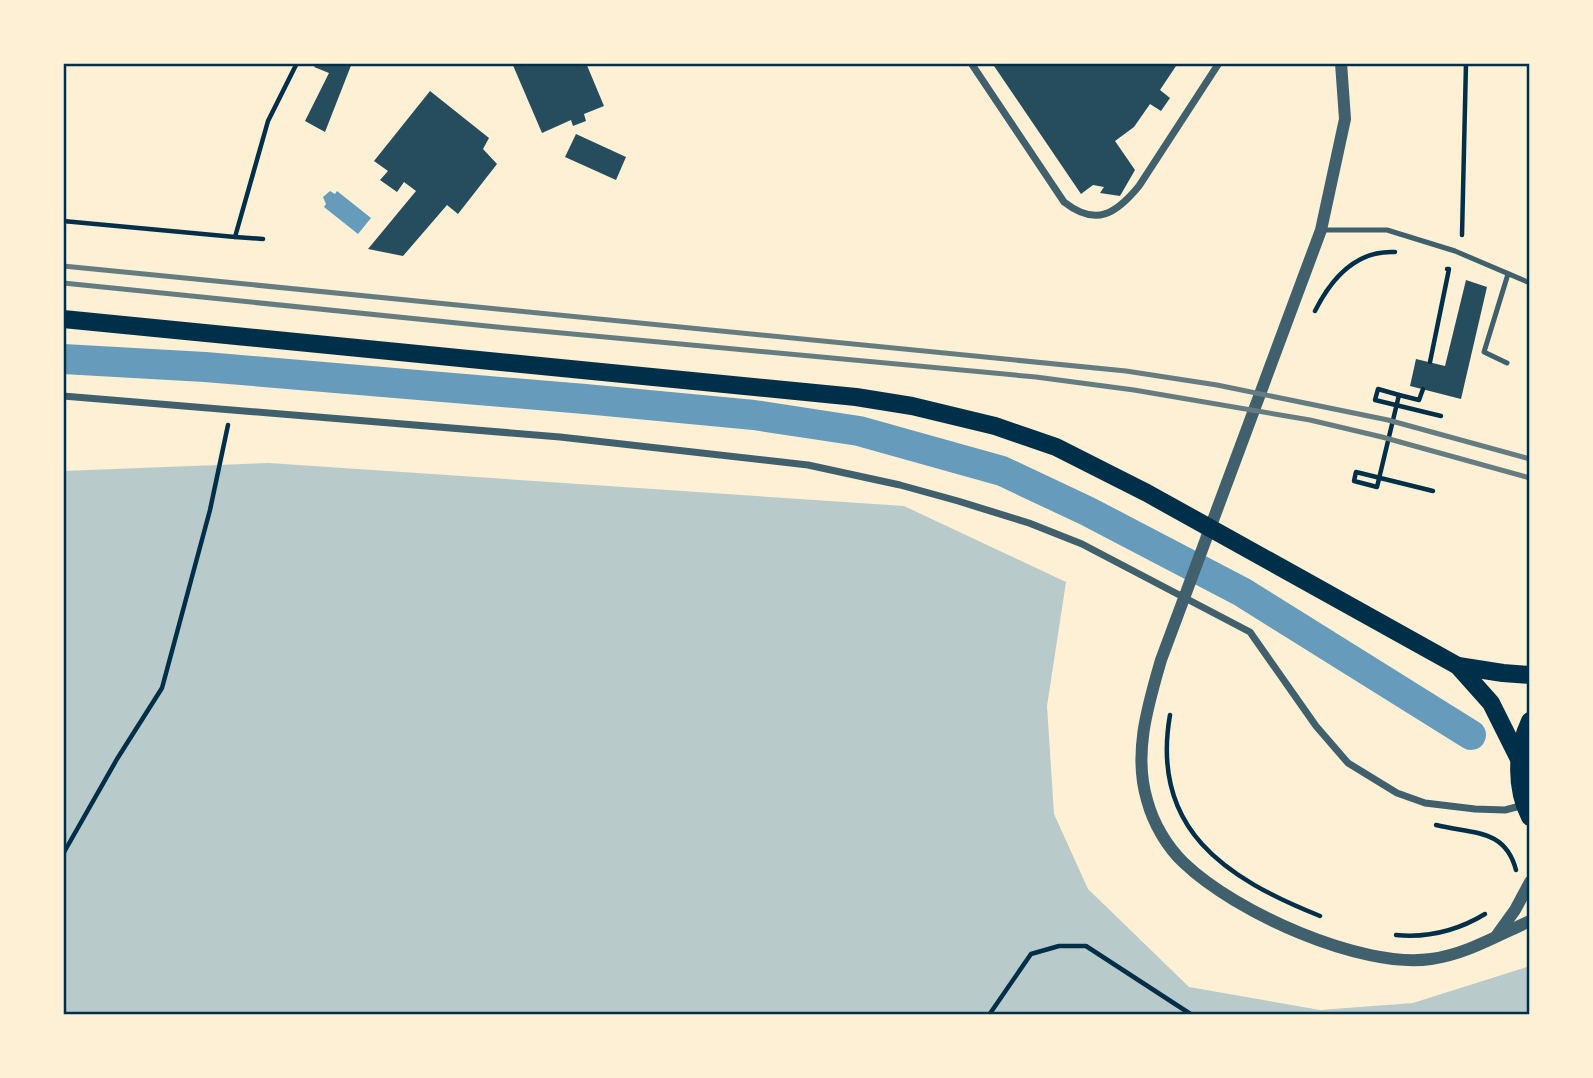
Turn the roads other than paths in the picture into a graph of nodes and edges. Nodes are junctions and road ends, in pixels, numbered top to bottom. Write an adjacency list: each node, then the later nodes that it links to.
1 (971, 63): 2 (street)
2 (1219, 63)
3 (1341, 63): 4 (street)
4 (1321, 230): 5 (lane); 17 (street)
5 (1508, 274): 6 (lane); 8 (lane)
6 (1530, 283)
7 (63, 319): 10 (main road)
8 (1507, 363)
9 (63, 396): 14 (street)
10 (1458, 666): 11 (main road); 13 (main road)
11 (1530, 674)
12 (1530, 721): 13 (main road)
13 (1519, 759): 14 (main road)
14 (1527, 811)
15 (1530, 882): 17 (street)
16 (1530, 921): 17 (street)
17 (1497, 936)

